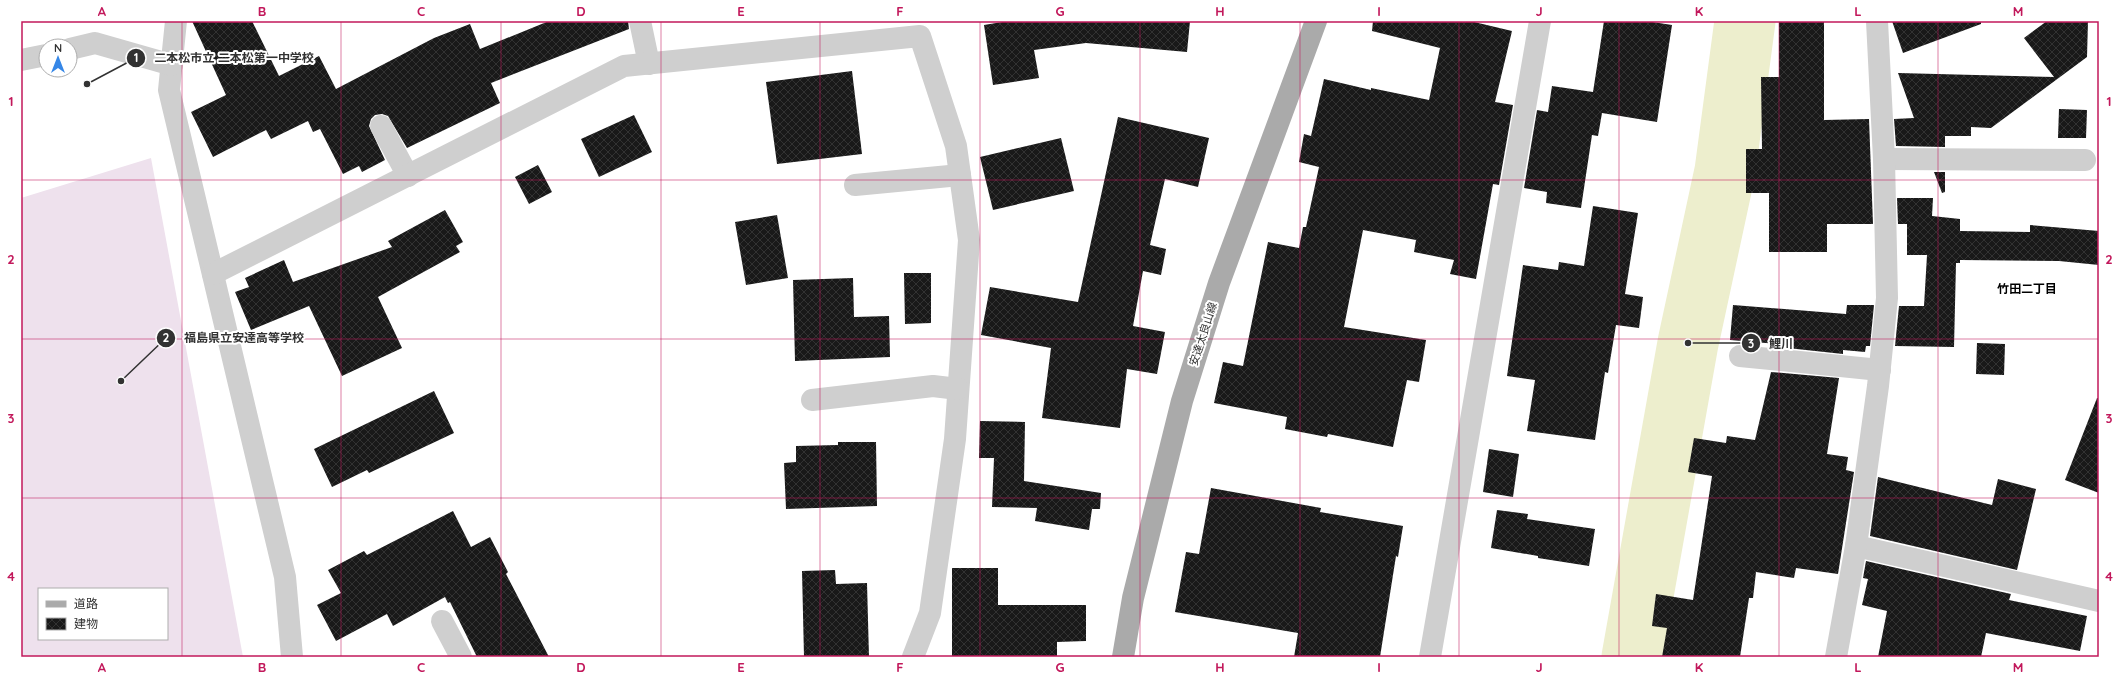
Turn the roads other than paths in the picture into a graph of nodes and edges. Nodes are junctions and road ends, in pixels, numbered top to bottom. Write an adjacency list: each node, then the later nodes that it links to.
1 (176, 21): 10 (street)
2 (640, 21): 9 (street)
3 (1316, 21): 28 (main road, 安達太良山線)
4 (1540, 21): 29 (street)
5 (1877, 21): 12 (street)
6 (78, 47): 10 (street)
7 (38, 57): 8 (street)
8 (21, 60)
9 (649, 64): 14 (street); 15 (street)
10 (172, 65): 17 (street)
11 (381, 126): 15 (street)
12 (1884, 159): 13 (street); 19 (street)
13 (2085, 160)
14 (960, 174): 16 (street); 20 (street)
15 (408, 176): 17 (street)
16 (855, 185)
17 (213, 274): 25 (street)
18 (1740, 356): 19 (street)
19 (1880, 370): 22 (street)
20 (958, 389): 21 (street); 27 (street)
21 (812, 400)
22 (1856, 546): 23 (street); 30 (street)
23 (2099, 600)
24 (442, 621): 26 (street)
25 (292, 657)
26 (462, 657)
27 (913, 657)
28 (1123, 657)
29 (1430, 657)
30 (1836, 657)

